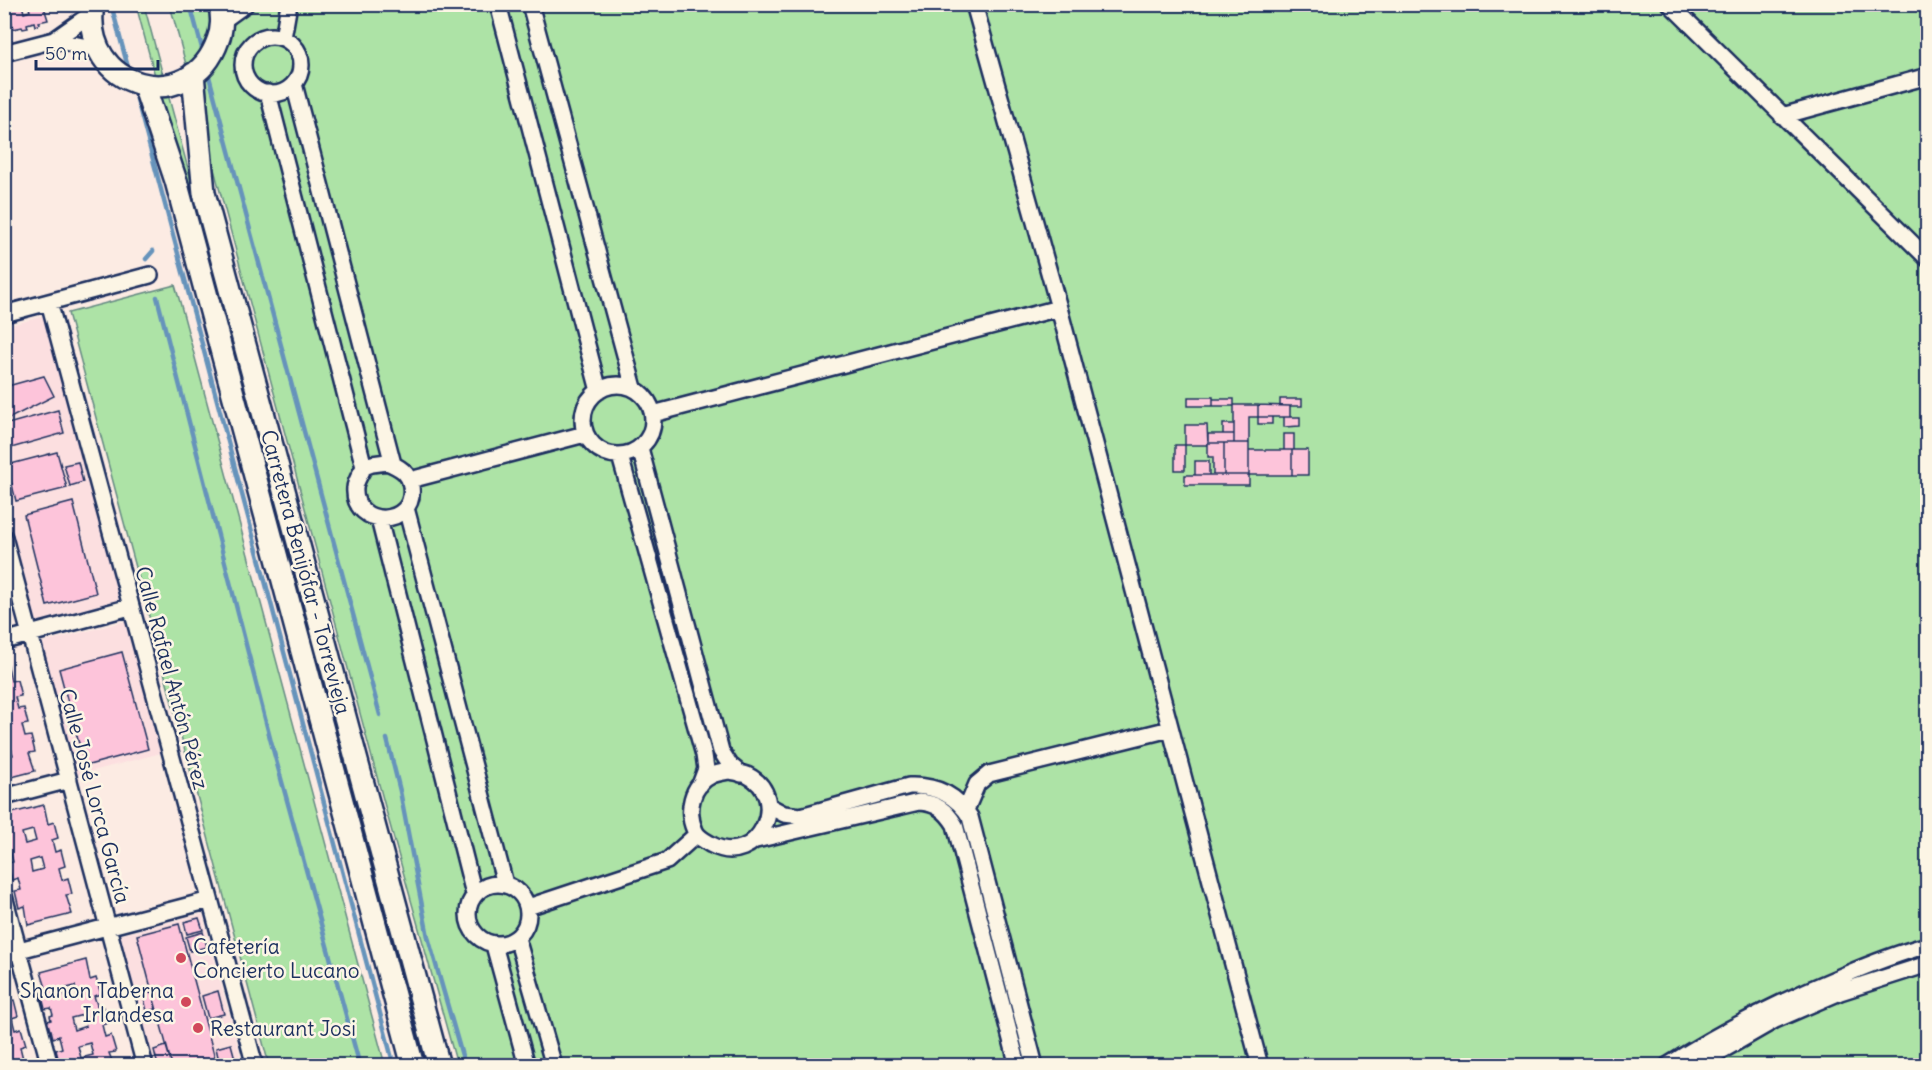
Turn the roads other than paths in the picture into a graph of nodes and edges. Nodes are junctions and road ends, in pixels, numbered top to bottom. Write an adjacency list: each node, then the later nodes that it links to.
1 (246, 4): 8 (street)
2 (289, 4): 9 (street)
3 (498, 4): 25 (street)
4 (530, 4): 24 (street)
5 (974, 4): 22 (street)
6 (1670, 4): 18 (street)
7 (92, 9): 10 (street); 11 (main road)
8 (220, 13): 13 (main road)
9 (283, 38): 15 (street); 17 (street)
10 (54, 40): 11 (street); 12 (street)
11 (98, 49): 16 (main road)
12 (4, 53)
13 (193, 74): 16 (main road); 63 (main road, Carretera Benijófar - Torrevieja)
14 (1928, 76): 18 (street)
15 (294, 84): 17 (street); 30 (street)
16 (144, 85): 62 (main road, Carretera Benijófar - Torrevieja)
17 (268, 93): 31 (street)
18 (1782, 116): 19 (street)
19 (1928, 259)
20 (150, 275): 21 (street)
21 (49, 302): 23 (street); 36 (street, Calle Rafael Antón Pérez)
22 (1059, 308): 26 (street); 39 (street)
23 (4, 314)
24 (634, 388): 25 (street); 26 (street)
25 (599, 391): 27 (street)
26 (653, 414): 28 (street)
27 (585, 434): 29 (street); 32 (street)
28 (640, 448): 29 (street); 40 (street)
29 (620, 456): 42 (street)
30 (393, 464): 31 (street); 32 (street)
31 (364, 467): 34 (street)
32 (410, 480): 33 (street)
33 (406, 508): 34 (street); 48 (street)
34 (380, 519): 49 (street)
35 (4, 537): 37 (street, Calle José Lorca García)
36 (130, 607): 37 (street); 51 (street, Calle Rafael Antón Pérez)
37 (30, 634): 38 (street); 41 (street, Calle José Lorca García)
38 (4, 641)
39 (1170, 729): 45 (street); 68 (street)
40 (741, 774): 42 (street); 44 (street)
41 (69, 780): 43 (street); 53 (street, Calle José Lorca García)
42 (700, 785): 46 (street)
43 (4, 797)
44 (769, 806): 45 (street); 47 (street)
45 (966, 810): 67 (street)
46 (696, 835): 47 (street); 52 (street)
47 (756, 840): 66 (street)
48 (505, 884): 49 (street); 52 (street)
49 (474, 894): 55 (street)
50 (4, 896): 57 (street)
51 (210, 900): 53 (street); 61 (street, Calle Rafael Antón Pérez)
52 (528, 906): 54 (street)
53 (108, 927): 57 (street); 60 (street, Calle José Lorca García)
54 (517, 938): 55 (street); 65 (street)
55 (494, 945): 64 (street)
56 (1928, 945): 69 (street)
57 (12, 952): 59 (street)
58 (1928, 964): 70 (street)
59 (50, 1065)
60 (145, 1065)
61 (255, 1065)
62 (413, 1065)
63 (439, 1065)
64 (527, 1065)
65 (554, 1065)
66 (1018, 1065)
67 (1035, 1065)
68 (1260, 1065)
69 (1667, 1065)
70 (1695, 1065)

